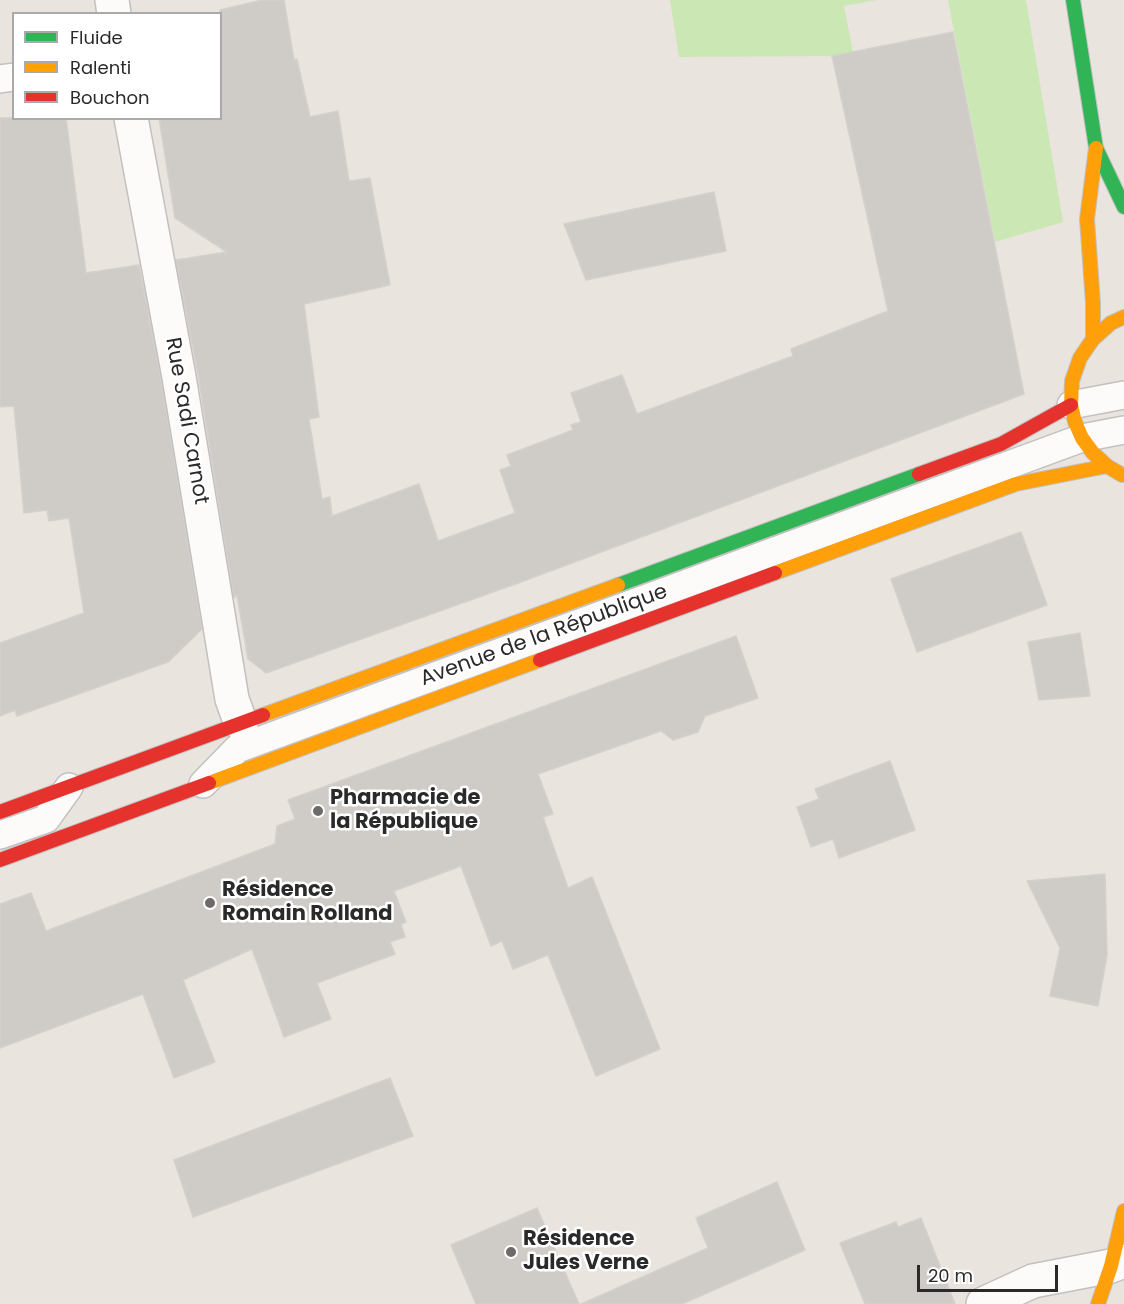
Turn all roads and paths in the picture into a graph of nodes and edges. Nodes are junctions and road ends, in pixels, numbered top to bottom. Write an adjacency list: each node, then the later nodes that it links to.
1 (1073, 0): 3 (main road)
2 (131, 120): 13 (street, Rue Sadi Carnot)
3 (1096, 148): 4 (main road); 6 (main road)
4 (1124, 207)
5 (1124, 317): 6 (main road)
6 (1093, 339): 8 (main road)
7 (1124, 395): 8 (lane)
8 (1071, 405): 10 (main road); 13 (main road, Avenue de la République)
9 (1124, 430): 10 (lane)
10 (1082, 438): 11 (main road); 14 (lane)
11 (1107, 466): 12 (main road); 14 (main road, Avenue de la République)
12 (1123, 479)
13 (241, 724): 15 (main road, Avenue de la République)
14 (202, 785): 18 (main road, Avenue de la République)
15 (69, 787): 16 (main road, Avenue de la République); 17 (lane)
16 (0, 812)
17 (0, 835)
18 (0, 860)
19 (1124, 1211): 20 (main road)
20 (1118, 1263): 21 (street); 22 (main road)
21 (983, 1304)
22 (1098, 1304)

